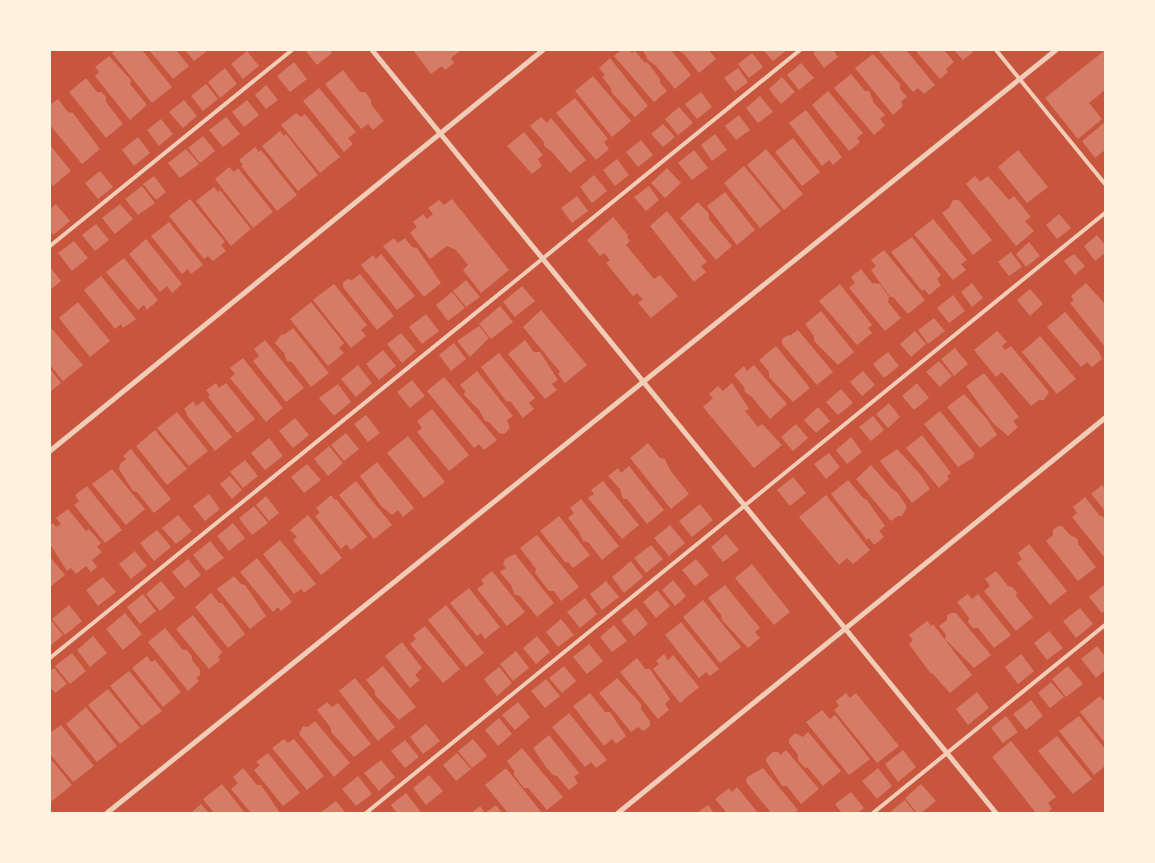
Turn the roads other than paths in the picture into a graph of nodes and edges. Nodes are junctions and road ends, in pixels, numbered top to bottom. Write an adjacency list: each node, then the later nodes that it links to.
1 (292, 50): 11 (lane)
2 (372, 50): 8 (street)
3 (543, 50): 8 (street)
4 (800, 50): 12 (lane)
5 (996, 50): 7 (lane)
6 (1056, 50): 7 (street)
7 (1020, 79): 9 (lane); 13 (street)
8 (440, 134): 12 (street); 15 (street)
9 (1105, 184)
10 (1105, 213): 16 (lane)
11 (50, 246)
12 (542, 258): 13 (street); 19 (lane)
13 (644, 382): 16 (street); 21 (street)
14 (1105, 418): 18 (street)
15 (50, 451)
16 (745, 506): 18 (street); 22 (lane)
17 (1105, 625): 20 (lane)
18 (846, 629): 20 (street); 23 (street)
19 (50, 658)
20 (947, 753): 24 (lane); 25 (street)
21 (107, 813)
22 (366, 813)
23 (618, 813)
24 (873, 813)
25 (996, 813)

